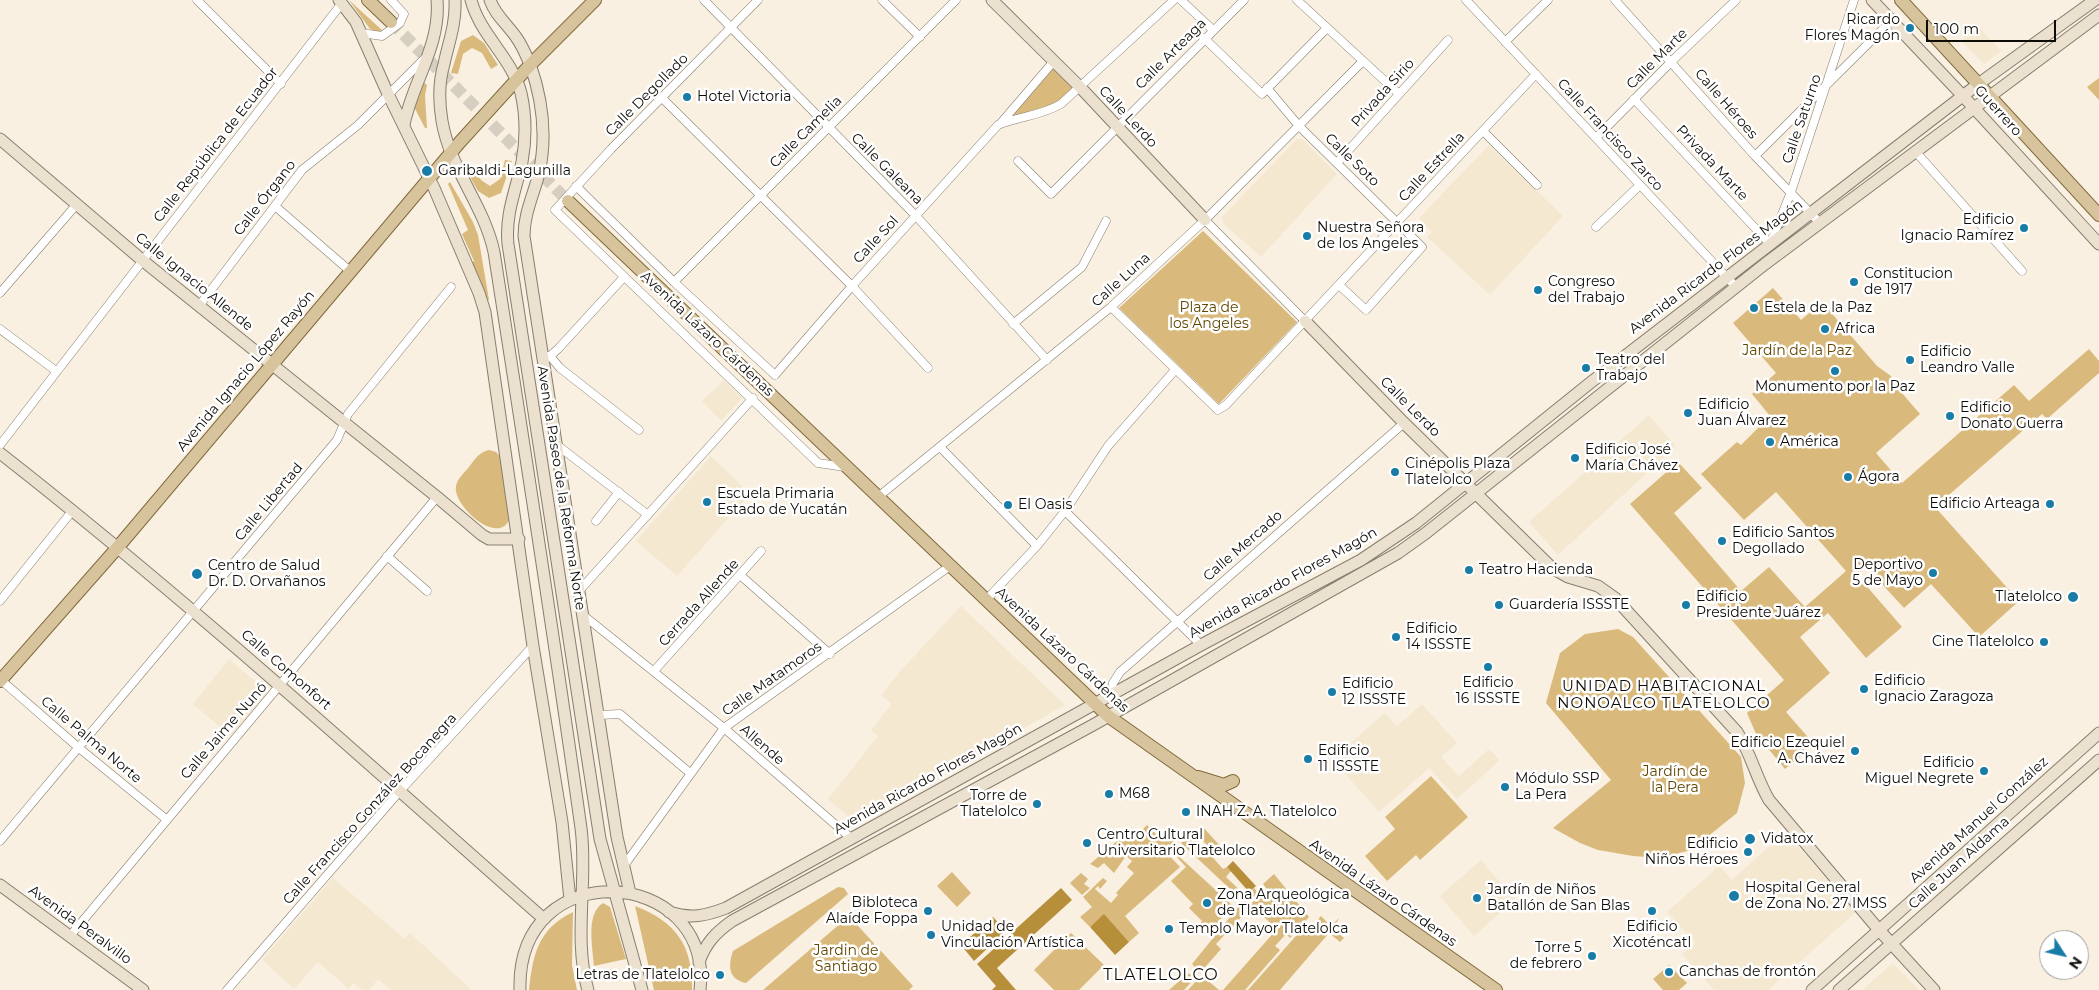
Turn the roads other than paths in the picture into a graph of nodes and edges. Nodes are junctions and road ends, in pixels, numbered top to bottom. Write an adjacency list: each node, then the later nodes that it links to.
1 (196, 0): 45 (street)
2 (368, 0): 29 (main road)
3 (391, 0): 33 (street)
4 (437, 0): 38 (main road)
5 (455, 0): 68 (main road)
6 (471, 0): 44 (main road, Avenida Paseo de la Reforma Norte)
7 (490, 0): 42 (main road, Avenida Paseo de la Reforma Norte)
8 (595, 0): 42 (main road, Avenida Ignacio López Rayón)
9 (704, 0): 30 (street, Calle Galeana)
10 (758, 0): 30 (street, Calle Degollado)
11 (882, 0): 34 (street)
12 (956, 0): 34 (street, Calle Camelia)
13 (992, 0): 41 (main road, Calle Lerdo)
14 (1174, 0): 48 (street)
15 (1181, 0): 32 (street)
16 (1244, 0): 32 (street, Calle Arteaga)
17 (1297, 0): 31 (street)
18 (1466, 0): 37 (street, Calle Francisco Zarco)
19 (1548, 0): 37 (street)
20 (1615, 0): 40 (street, Calle Héroes)
21 (1736, 0): 40 (street, Calle Marte)
22 (1854, 0): 46 (street, Calle Saturno)
23 (1872, 0): 28 (main road, Guerrero)
24 (2095, 0): 47 (main road, Avenida Ricardo Flores Magón)
25 (341, 2): 33 (main road); 45 (street, Calle República de Ecuador)
26 (1907, 2): 47 (main road, Guerrero)
27 (2099, 15): 53 (main road, Avenida Ricardo Flores Magón)
28 (1892, 20): 46 (street); 52 (main road, Guerrero)
29 (391, 22)
30 (731, 27): 54 (street, Calle Degollado); 63 (street, Calle Galeana)
31 (1327, 28): 39 (street); 49 (street)
32 (1213, 30): 35 (street, Calle Arteaga)
33 (361, 33): 51 (main road)
34 (920, 37): 63 (street, Calle Camelia)
35 (1204, 38): 49 (street, Calle Soto); 62 (street, Calle Arteaga)
36 (1448, 40): 50 (street, Privada Sirio)
37 (1505, 42): 43 (street, Calle Francisco Zarco)
38 (428, 55): 51 (street, Calle Órgano); 58 (main road)
39 (1363, 61): 50 (street); 60 (street, Calle Luna)
40 (1672, 61): 55 (street, Calle Marte); 69 (street, Calle Héroes)
41 (1054, 62): 48 (main road, Calle Lerdo); 59 (street, Calle Sol)
42 (530, 65): 44 (main road, Avenida Ignacio López Rayón); 108 (main road, Avenida Paseo de la Reforma Norte)
43 (1536, 74): 64 (street, Calle Estrella); 65 (street, Calle Francisco Zarco)
44 (516, 80): 68 (main road, Avenida Ignacio López Rayón); 170 (main road, Avenida Paseo de la Reforma Norte)
45 (281, 84): 92 (street, Calle República de Ecuador)
46 (1827, 85): 69 (street); 76 (street, Calle Saturno)
47 (1977, 85): 52 (main road, Avenida Ricardo Flores Magón); 53 (main road, Guerrero)
48 (1080, 87): 59 (street); 62 (main road, Calle Lerdo)
49 (1265, 91): 60 (street, Calle Soto)
50 (1398, 93): 71 (street, Privada Sirio)
51 (388, 94): 58 (main road); 80 (street, Calle Órgano)
52 (1964, 96): 56 (main road, Guerrero); 57 (main road, Avenida Ricardo Flores Magón)
53 (1988, 96): 56 (main road, Avenida Ricardo Flores Magón); 83 (main road, Guerrero)
54 (662, 98): 75 (street, Calle Degollado); 77 (street)
55 (1634, 99): 65 (street, Calle Marte); 90 (street, Privada Marte)
56 (1974, 107): 61 (main road, Avenida Ricardo Flores Magón); 91 (main road, Guerrero)
57 (1942, 112): 61 (main road); 82 (main road, Avenida Ricardo Flores Magón)
58 (404, 125): 72 (main road)
59 (998, 125): 84 (street, Calle Sol)
60 (1299, 126): 71 (street, Calle Soto); 85 (street, Calle Luna)
61 (1949, 126): 67 (main road, Avenida Ricardo Flores Magón)
62 (1117, 127): 70 (street, Calle Arteaga); 85 (main road, Calle Lerdo)
63 (827, 128): 77 (street, Calle Camelia); 84 (street, Calle Galeana)
64 (1483, 131): 73 (street); 87 (street, Calle Estrella)
65 (1597, 138): 74 (street, Calle Francisco Zarco)
66 (0, 139): 79 (main road, Calle Ignacio Allende)
67 (1915, 151): 88 (main road, Avenida Ricardo Flores Magón); 94 (street)
68 (451, 153): 72 (main road, Avenida Ignacio López Rayón); 172 (main road)
69 (1755, 156): 76 (street, Calle Héroes)
70 (1018, 161)
71 (1338, 163): 87 (street, Calle Soto)
72 (430, 178): 93 (main road, Avenida Ignacio López Rayón); 132 (main road)
73 (1537, 185)
74 (1640, 185): 89 (street); 96 (street, Calle Francisco Zarco)
75 (576, 186): 81 (street, Calle Degollado); 97 (street)
76 (1791, 192): 82 (street, Calle Héroes); 90 (street, Calle Saturno)
77 (760, 196): 97 (street, Calle Camelia); 99 (street)
78 (568, 201): 122 (main road, Avenida Lázaro Cárdenas)
79 (76, 204): 92 (main road, Calle Ignacio Allende); 102 (street)
80 (275, 206): 93 (street); 103 (street, Calle Órgano)
81 (554, 210): 95 (street, Avenida Lázaro Cárdenas)
82 (1810, 214): 88 (street, Calle Héroes); 90 (main road, Avenida Ricardo Flores Magón)
83 (2099, 215)
84 (916, 216): 99 (street, Calle Sol); 106 (street, Calle Galeana)
85 (1205, 220): 104 (street, Calle Luna); 105 (street, Calle Lerdo)
86 (1106, 221): 106 (street)
87 (1398, 222): 98 (street, Calle Estrella); 98 (street, Calle Soto)
88 (1820, 223): 101 (main road, Avenida Ricardo Flores Magón)
89 (1596, 227)
90 (1770, 244): 96 (main road, Avenida Ricardo Flores Magón)
91 (2099, 244)
92 (142, 260): 103 (main road, Calle Ignacio Allende); 113 (street, Calle República de Ecuador)
93 (350, 271): 110 (main road, Avenida Ignacio López Rayón)
94 (2022, 272)
95 (624, 277): 108 (street); 114 (street, Avenida Lázaro Cárdenas)
96 (1727, 277): 101 (street, Calle Francisco Zarco); 123 (main road, Avenida Ricardo Flores Magón)
97 (674, 282): 99 (street, Calle Sol)
98 (1339, 285): 105 (street, Calle Estrella)
99 (852, 286): 111 (street)
100 (451, 287): 116 (street, Calle Libertad)
101 (1736, 287): 125 (main road, Avenida Ricardo Flores Magón)
102 (0, 293)
103 (199, 306): 110 (main road, Calle Ignacio Allende)
104 (1111, 308): 109 (street, Calle Luna); 112 (street)
105 (1305, 321): 112 (street, Calle Estrella); 115 (main road, Calle Lerdo)
106 (1014, 324): 109 (street, Calle Galeana)
107 (0, 330): 113 (street)
108 (547, 356): 117 (street); 118 (main road, Avenida Paseo de la Reforma Norte)
109 (1047, 360): 120 (street, Calle Luna)
110 (272, 365): 116 (main road, Calle Ignacio Allende); 134 (main road, Avenida Ignacio López Rayón)
111 (928, 368)
112 (1174, 370): 129 (street)
113 (56, 371): 119 (street, Calle República de Ecuador)
114 (753, 398): 122 (street, Avenida Lázaro Cárdenas); 130 (street)
115 (1404, 422): 123 (main road, Calle Lerdo); 145 (street, Calle Mercado)
116 (344, 423): 126 (main road, Calle Ignacio Allende); 143 (street, Calle Libertad)
117 (639, 430)
118 (557, 444): 124 (street); 139 (main road, Avenida Paseo de la Reforma Norte)
119 (0, 445)
120 (940, 447): 127 (street, Calle Luna); 133 (street)
121 (0, 453): 128 (main road, Calle Comonfort)
122 (845, 467): 127 (main road, Avenida Lázaro Cárdenas)
123 (1466, 484): 125 (main road, Calle Lerdo); 146 (main road, Avenida Ricardo Flores Magón)
124 (619, 492): 130 (street); 131 (street)
125 (1476, 493): 155 (main road, Avenida Ricardo Flores Magón); 176 (main road, Calle Lerdo)
126 (437, 497): 132 (main road, Calle Ignacio Allende); 136 (street, Calle Jaime Nunó)
127 (878, 497): 137 (main road, Avenida Lázaro Cárdenas)
128 (73, 510): 134 (main road, Calle Comonfort); 142 (street)
129 (1065, 511): 133 (street); 145 (street)
130 (648, 514): 139 (street)
131 (596, 521)
132 (519, 539): 147 (main road)
133 (1037, 546): 141 (street)
134 (118, 547): 143 (main road, Calle Comonfort); 150 (main road, Avenida Ignacio López Rayón)
135 (761, 551): 138 (street, Cerrada Allende)
136 (387, 556): 140 (street); 151 (street, Calle Jaime Nunó)
137 (950, 566): 141 (main road, Avenida Lázaro Cárdenas); 148 (street, Calle Matamoros)
138 (740, 575): 148 (street); 149 (street, Cerrada Allende)
139 (579, 590): 144 (main road, Avenida Paseo de la Reforma Norte)
140 (427, 591)
141 (986, 600): 153 (main road, Avenida Lázaro Cárdenas)
142 (0, 601)
143 (194, 611): 151 (main road, Calle Comonfort); 158 (street, Calle Libertad)
144 (583, 615): 149 (street, Allende); 154 (main road, Avenida Paseo de la Reforma Norte)
145 (1176, 621): 146 (street); 152 (street, Calle Mercado)
146 (1201, 645): 152 (main road, Avenida Ricardo Flores Magón)
147 (534, 646): 164 (street, Calle Francisco González Bocanegra); 173 (main road)
148 (830, 654): 156 (street, Calle Matamoros)
149 (654, 671): 156 (street, Allende)
150 (1, 680): 158 (street, Calle Palma Norte)
151 (280, 685): 164 (main road, Calle Comonfort); 165 (street, Calle Jaime Nunó)
152 (1111, 696): 153 (main road, Avenida Ricardo Flores Magón)
153 (1096, 704): 155 (main road, Avenida Lázaro Cárdenas); 166 (main road, Avenida Ricardo Flores Magón)
154 (599, 715): 161 (street); 168 (main road, Avenida Paseo de la Reforma Norte)
155 (1108, 716): 162 (main road, Avenida Lázaro Cárdenas); 179 (main road, Avenida Ricardo Flores Magón)
156 (724, 728): 161 (street, Calle Matamoros); 166 (street, Allende)
157 (2099, 733): 159 (main road, Avenida Manuel González)
158 (80, 748): 165 (street, Calle Palma Norte); 167 (street, Calle Libertad)
159 (2074, 755): 160 (main road); 176 (main road, Avenida Manuel González)
160 (2099, 759): 178 (main road, Calle Juan Aldama)
161 (690, 773): 168 (street, Calle Matamoros)
162 (1186, 773): 163 (main road); 186 (main road, Avenida Lázaro Cárdenas)
163 (1233, 781)
164 (400, 791): 175 (main road, Calle Comonfort); 181 (street, Calle Francisco González Bocanegra)
165 (166, 819): 177 (street, Calle Jaime Nunó)
166 (852, 839): 174 (main road, Avenida Ricardo Flores Magón)
167 (0, 841)
168 (622, 867): 171 (main road, Avenida Paseo de la Reforma Norte)
169 (0, 885): 177 (main road, Avenida Peralvillo)
170 (614, 890): 171 (main road); 172 (main road); 184 (main road, Avenida Paseo de la Reforma Norte)
171 (630, 893): 174 (main road)
172 (582, 895): 173 (main road); 183 (main road)
173 (570, 900): 175 (main road)
174 (669, 912): 179 (main road)
175 (544, 919): 182 (main road)
176 (1879, 930): 178 (main road, Calle Lerdo); 187 (main road, Avenida Manuel González)
177 (70, 936): 180 (main road, Avenida Peralvillo)
178 (1891, 943): 188 (main road, Calle Juan Aldama); 189 (main road, Calle Lerdo)
179 (699, 962): 185 (main road)
180 (143, 990)
181 (227, 990)
182 (520, 990)
183 (588, 990)
184 (642, 990)
185 (700, 990)
186 (1496, 990)
187 (1812, 990)
188 (1839, 990)
189 (1934, 990)

